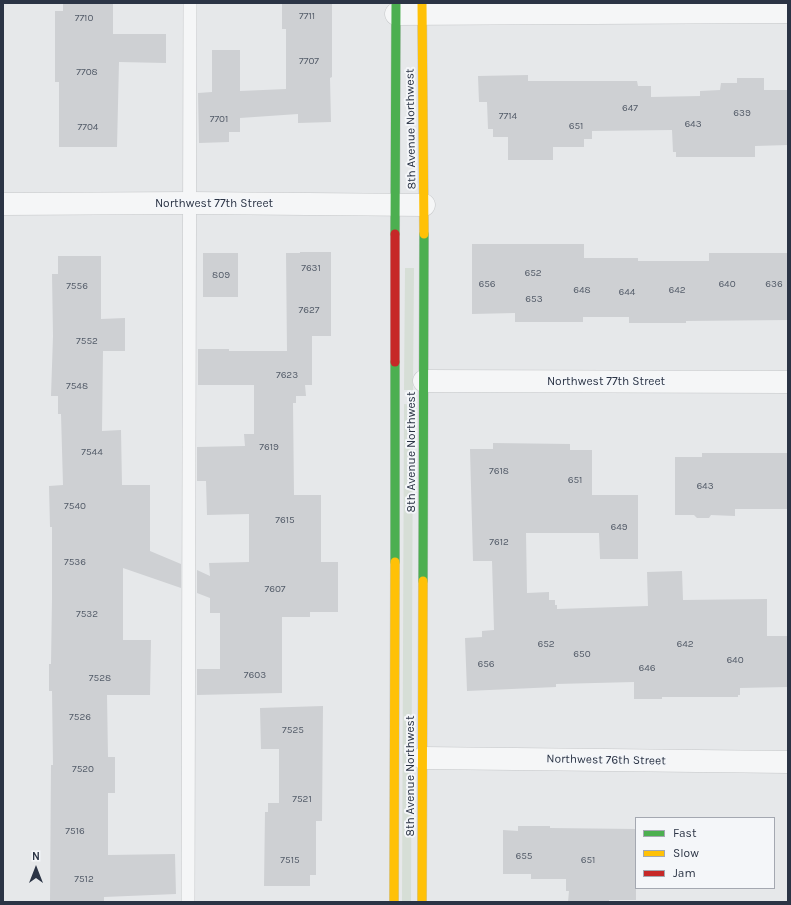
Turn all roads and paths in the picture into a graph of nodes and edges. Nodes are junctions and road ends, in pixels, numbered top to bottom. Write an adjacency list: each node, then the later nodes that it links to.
1 (190, 3): 5 (lane)
2 (396, 8): 3 (street); 7 (main road, 8th Avenue Northwest)
3 (422, 8): 4 (street); 8 (main road, 8th Avenue Northwest)
4 (788, 12)
5 (190, 203): 6 (street, Northwest 77th Street); 7 (street, Northwest 77th Street); 13 (lane)
6 (3, 204)
7 (396, 204): 8 (street, Northwest 77th Street); 14 (main road, 8th Avenue Northwest)
8 (424, 205): 9 (main road, 8th Avenue Northwest)
9 (424, 381): 10 (street, Northwest 77th Street); 11 (main road, 8th Avenue Northwest)
10 (788, 382)
11 (423, 758): 12 (street, Northwest 76th Street); 15 (main road, 8th Avenue Northwest)
12 (788, 762)
13 (188, 902)
14 (394, 902)
15 (422, 902)

